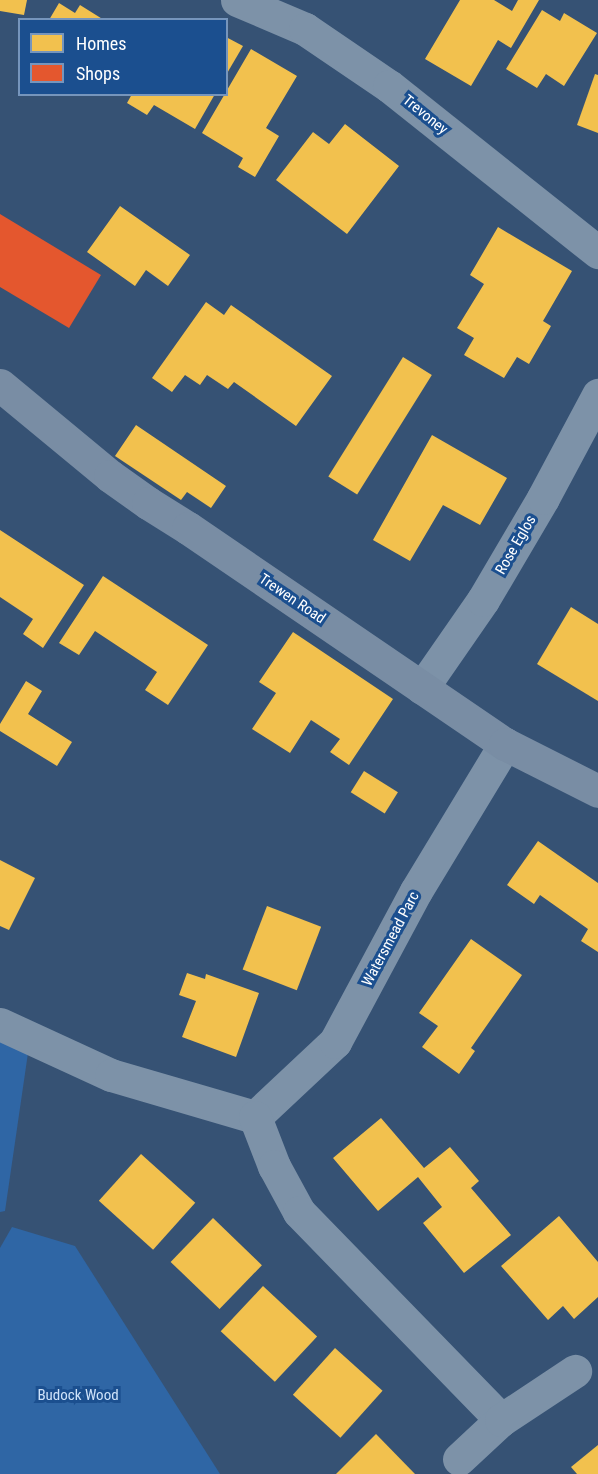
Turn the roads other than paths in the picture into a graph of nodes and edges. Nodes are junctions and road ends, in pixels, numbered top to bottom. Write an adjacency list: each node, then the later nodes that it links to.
1 (237, 0): 2 (street, Trevoney)
2 (598, 252)
3 (0, 384): 5 (street, Trewen Road)
4 (598, 395): 5 (street, Rose Eglos)
5 (422, 688): 6 (street, Trewen Road)
6 (505, 744): 7 (street, Trewen Road); 9 (street, Watersmead Parc)
7 (598, 791)
8 (0, 1024): 9 (street)
9 (255, 1117): 11 (street)
10 (575, 1371): 11 (street)
11 (501, 1420): 12 (street)
12 (459, 1459)

